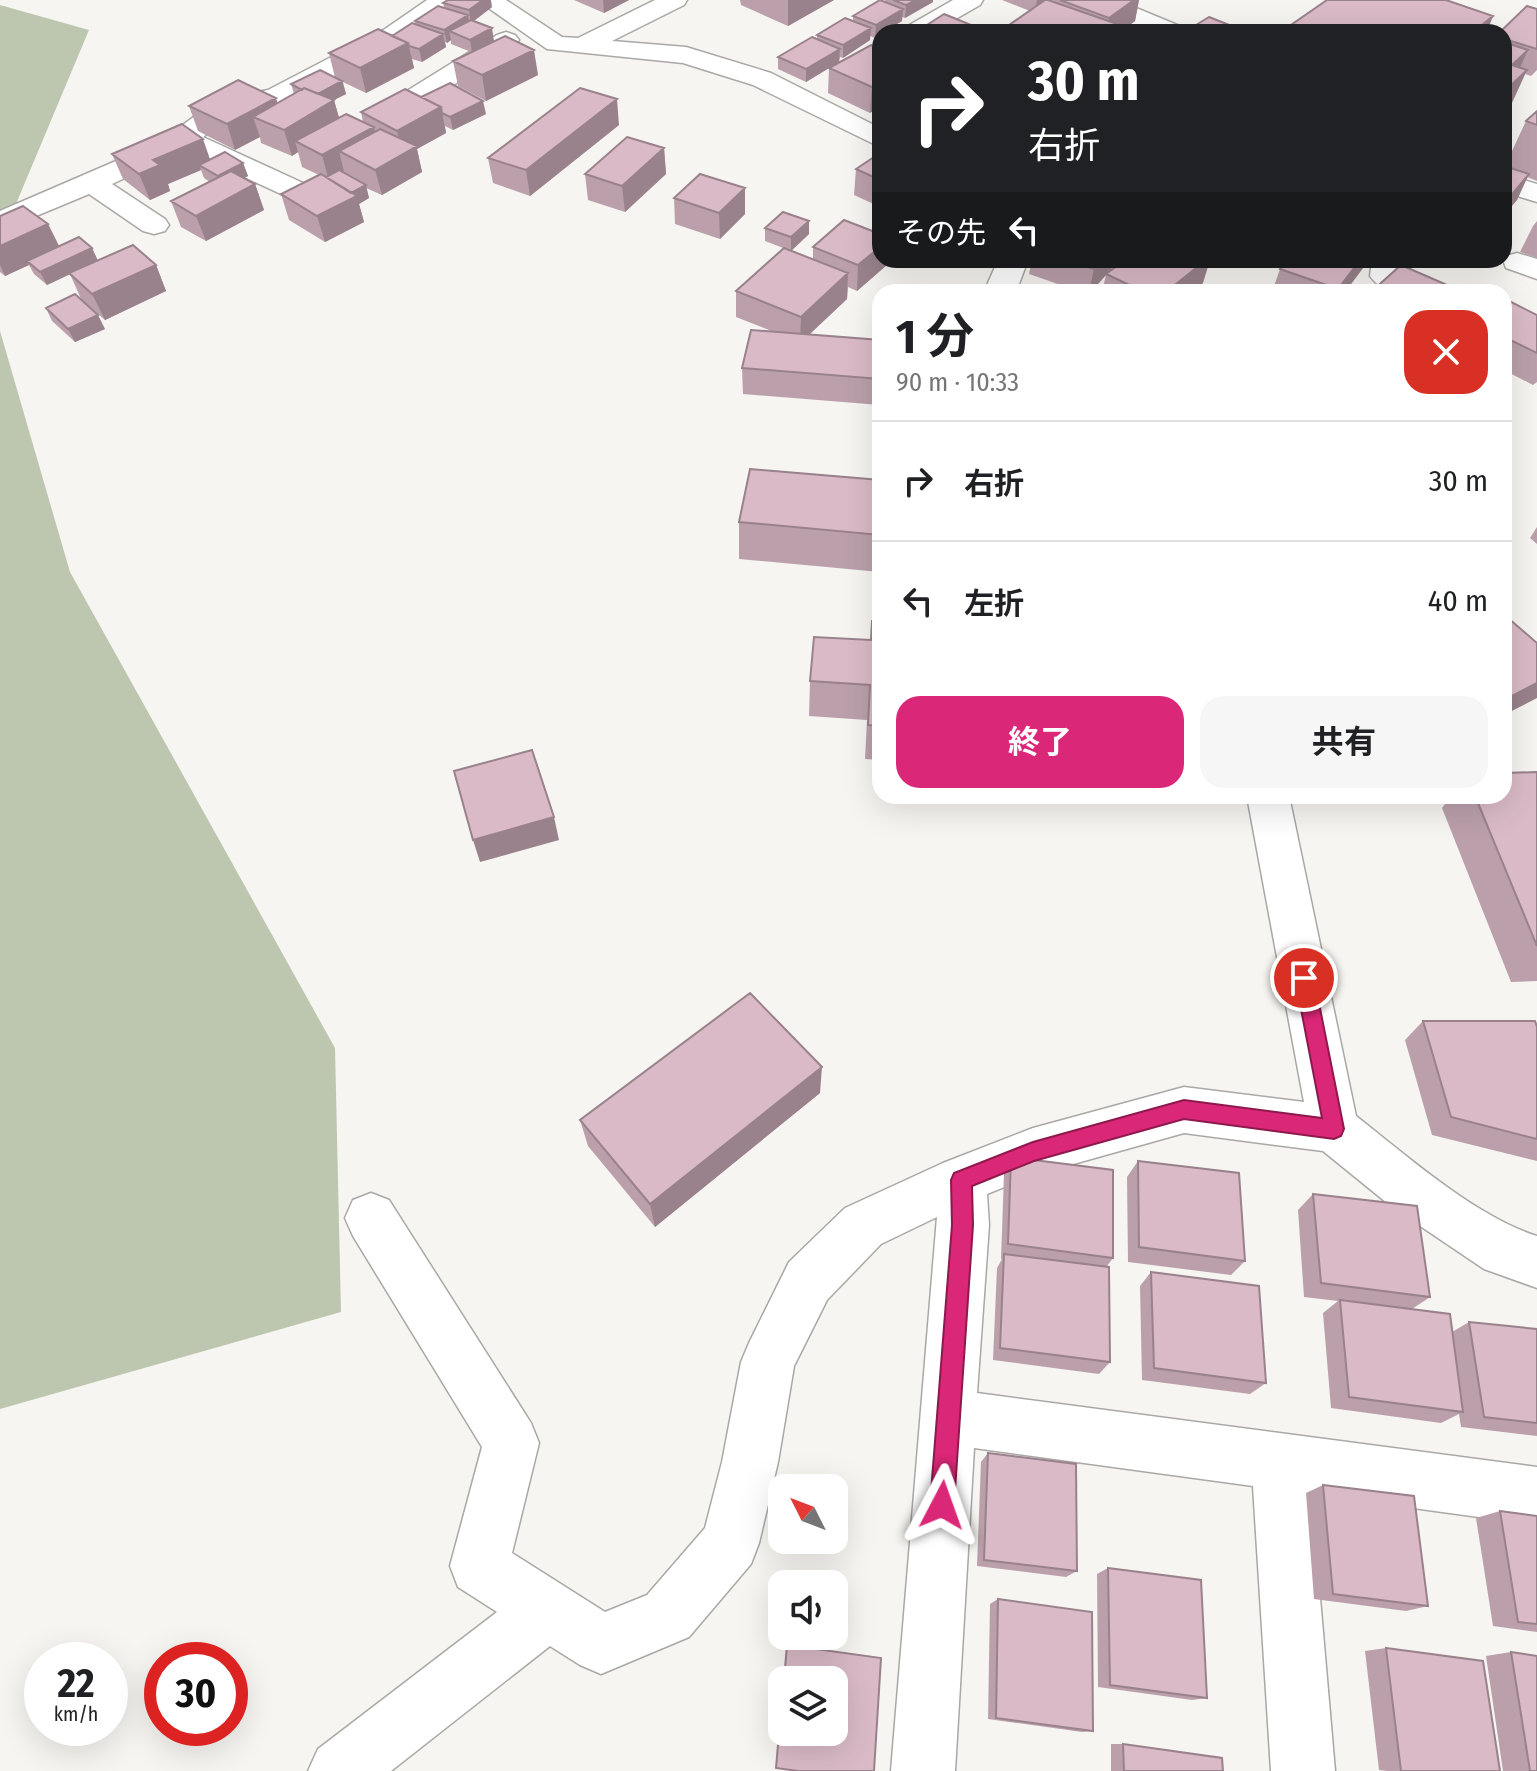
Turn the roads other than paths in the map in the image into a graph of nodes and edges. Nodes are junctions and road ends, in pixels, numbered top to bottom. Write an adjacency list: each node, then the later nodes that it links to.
1 (444, 0): 14 (street)
2 (489, 0): 8 (street)
3 (675, 0): 9 (street)
4 (971, 0): 6 (street)
5 (1095, 0): 7 (street)
6 (929, 24)
7 (1154, 24)
8 (528, 25): 9 (street); 12 (street)
9 (580, 47): 11 (street)
10 (826, 83): 11 (street)
11 (799, 98): 13 (street)
12 (383, 118)
13 (872, 135)
14 (183, 138): 15 (street); 18 (street)
15 (93, 184): 19 (street); 20 (street)
16 (1512, 185): 17 (street)
17 (1537, 193)
18 (306, 195)
19 (0, 222)
20 (154, 225)
21 (1386, 268): 22 (street)
22 (1402, 284)
23 (1270, 804): 24 (street)
24 (1334, 1129): 25 (street); 27 (street)
25 (961, 1180): 28 (street); 31 (street)
26 (371, 1218): 31 (street)
27 (1537, 1262)
28 (948, 1417): 29 (street); 33 (street)
29 (1280, 1462): 30 (street); 34 (street)
30 (1537, 1496)
31 (548, 1610): 32 (street)
32 (340, 1771)
33 (923, 1771)
34 (1303, 1771)

